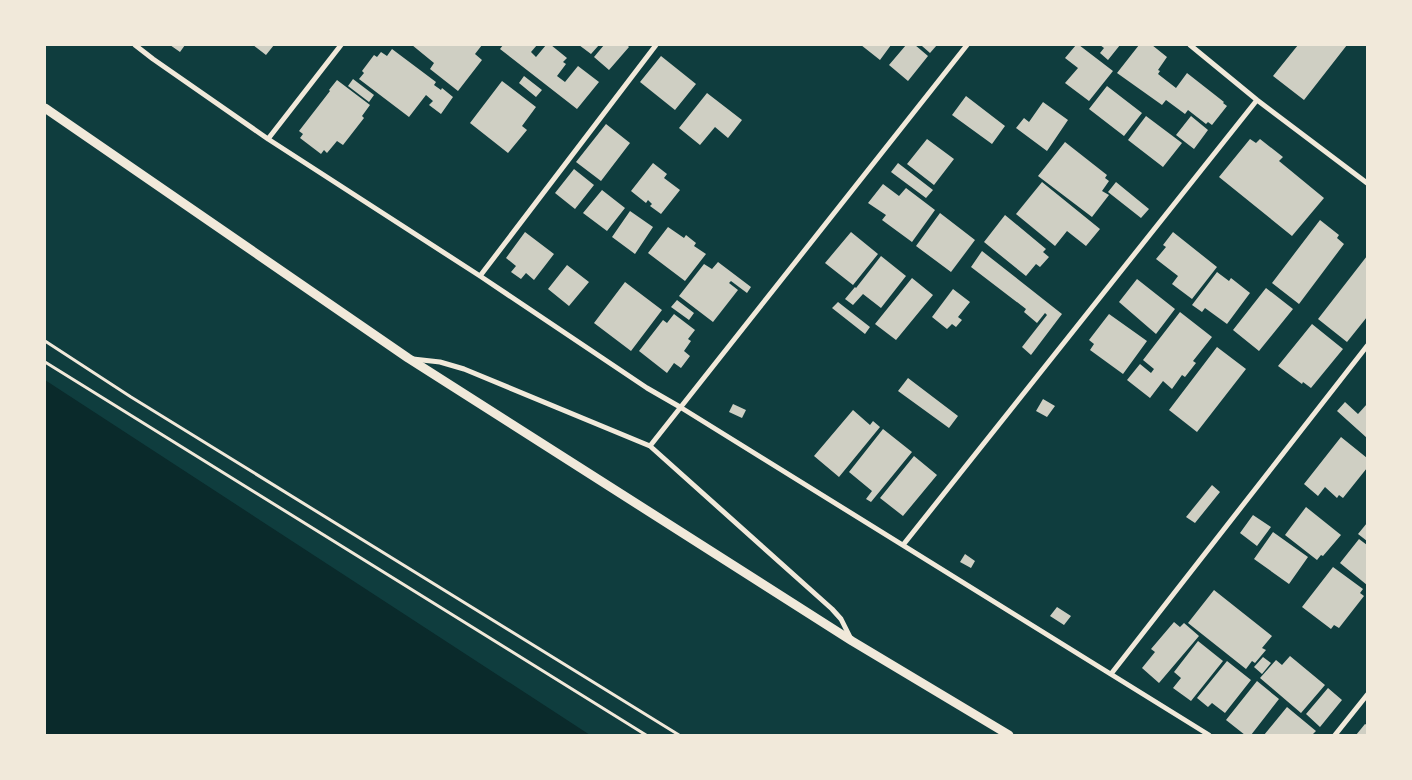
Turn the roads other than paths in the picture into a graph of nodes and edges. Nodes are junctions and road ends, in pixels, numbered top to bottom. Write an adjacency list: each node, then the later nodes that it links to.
1 (135, 45): 8 (street)
2 (341, 45): 8 (street)
3 (656, 45): 10 (street)
4 (967, 45): 13 (street)
5 (1190, 45): 6 (street)
6 (1257, 100): 9 (street); 15 (street)
7 (45, 108): 12 (street)
8 (268, 139): 10 (street)
9 (1367, 183)
10 (480, 276): 13 (street)
11 (1367, 346): 17 (street)
12 (408, 358): 14 (street); 16 (street)
13 (680, 407): 14 (street); 15 (street)
14 (650, 446): 16 (street)
15 (903, 545): 17 (street)
16 (852, 640): 19 (street)
17 (1111, 674): 20 (street)
18 (1367, 695): 21 (street)
19 (1009, 735)
20 (1209, 735)
21 (1335, 735)

